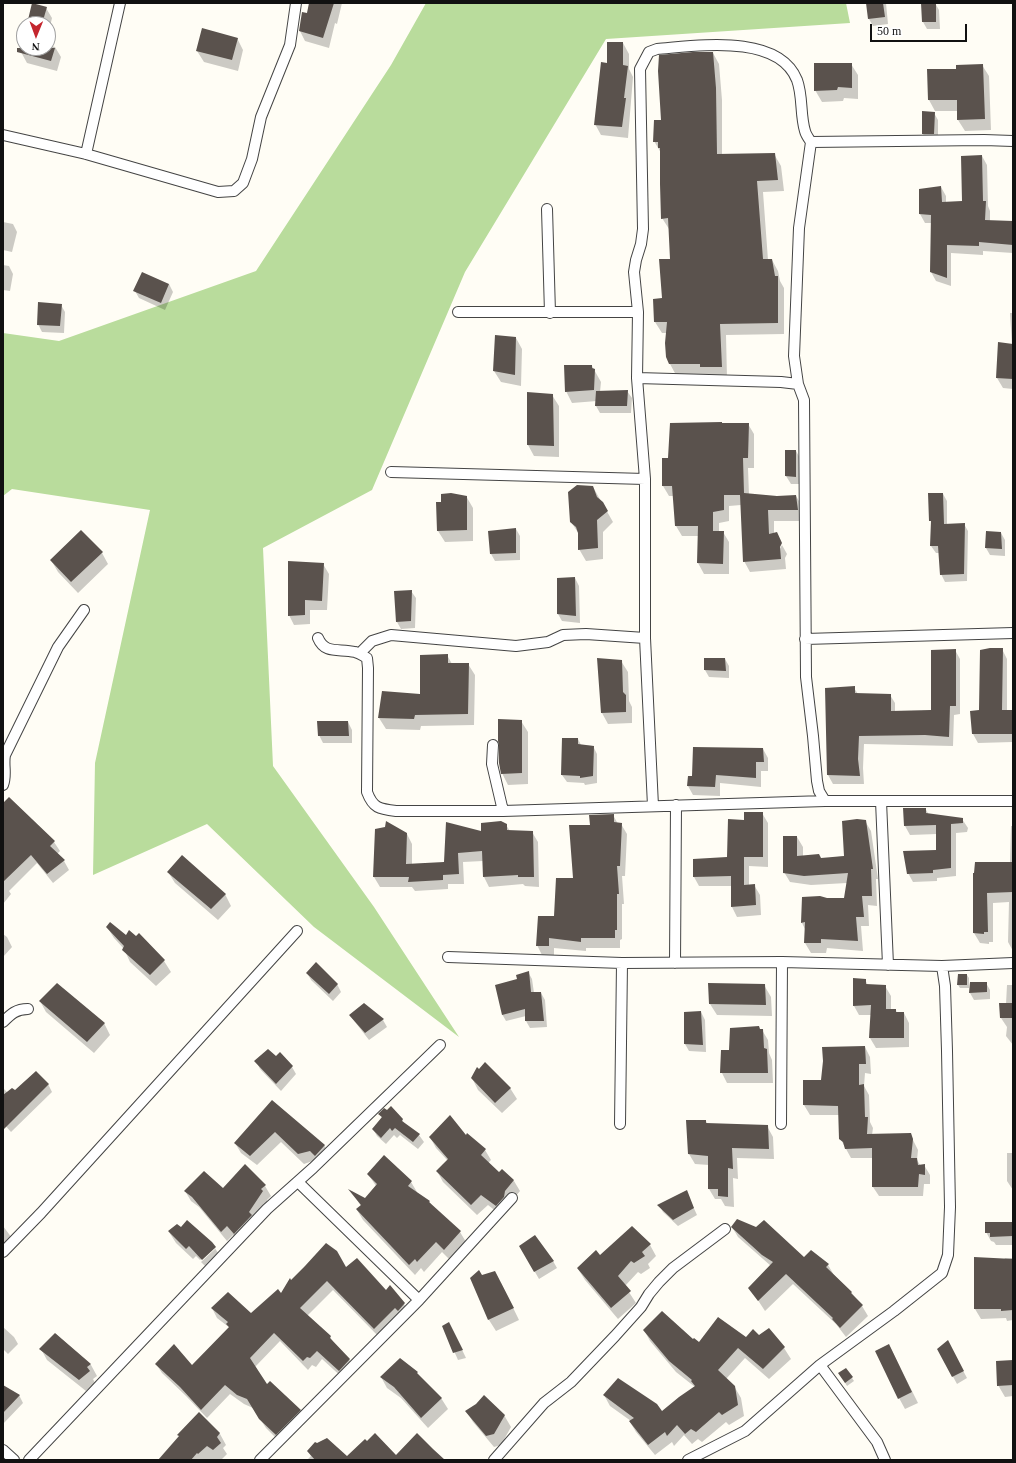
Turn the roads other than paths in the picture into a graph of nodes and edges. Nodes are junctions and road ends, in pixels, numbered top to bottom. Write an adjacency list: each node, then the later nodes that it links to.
1 (120, 3): 6 (street)
2 (296, 3): 6 (street)
3 (3, 134): 6 (street)
4 (1013, 141): 5 (street)
5 (811, 142): 9 (street); 12 (street)
6 (86, 154)
7 (547, 209): 10 (street)
8 (458, 312): 10 (street)
9 (638, 312): 10 (street); 11 (street)
10 (550, 313)
11 (637, 378): 12 (street); 14 (street)
12 (798, 384): 19 (street)
13 (391, 472): 14 (street)
14 (645, 479): 18 (street)
15 (84, 610): 22 (street)
16 (1013, 633): 19 (street)
17 (318, 638): 20 (street)
18 (645, 638): 20 (street); 27 (street)
19 (805, 639): 23 (street)
20 (360, 653): 28 (street)
21 (493, 746): 28 (street)
22 (3, 785)
23 (825, 801): 24 (street); 26 (street)
24 (881, 801): 25 (street); 35 (street)
25 (1013, 801)
26 (676, 805): 27 (street); 33 (street)
27 (653, 806): 28 (street)
28 (503, 811)
29 (297, 931): 45 (street)
30 (448, 957): 32 (street)
31 (782, 962): 33 (street); 35 (street); 41 (street)
32 (622, 963): 33 (street); 40 (street)
33 (675, 963)
34 (1013, 963): 36 (street)
35 (888, 965): 36 (street)
36 (942, 966): 47 (street)
37 (28, 1009): 38 (street)
38 (3, 1022)
39 (440, 1045): 42 (street)
40 (620, 1124)
41 (781, 1124)
42 (298, 1182): 46 (street); 50 (street)
43 (512, 1198): 46 (street)
44 (725, 1229): 52 (street)
45 (3, 1252)
46 (419, 1300): 51 (street)
47 (820, 1365): 53 (street); 54 (street)
48 (3, 1450): 49 (street)
49 (14, 1460)
50 (28, 1460)
51 (260, 1460)
52 (494, 1460)
53 (688, 1460)
54 (885, 1460)

